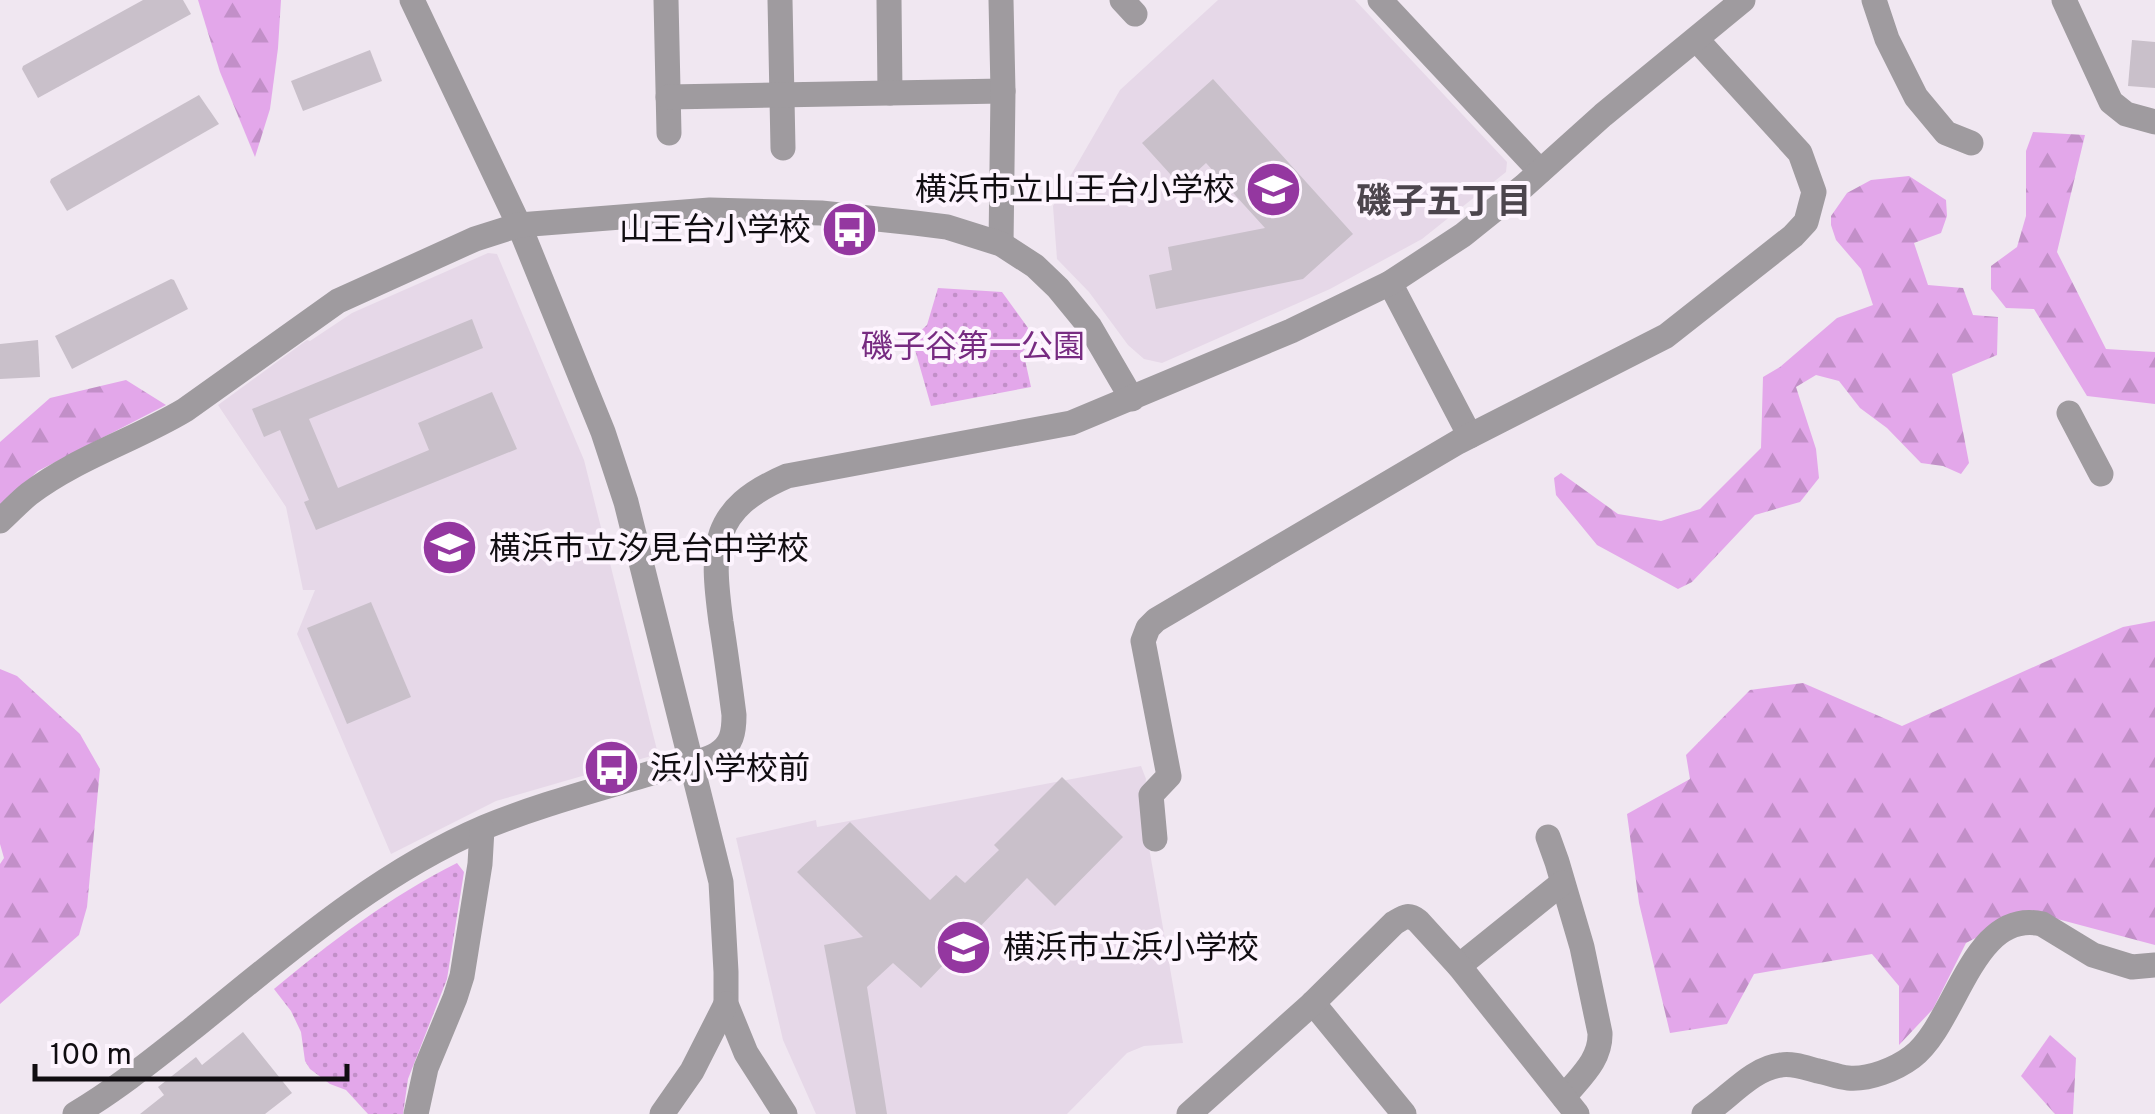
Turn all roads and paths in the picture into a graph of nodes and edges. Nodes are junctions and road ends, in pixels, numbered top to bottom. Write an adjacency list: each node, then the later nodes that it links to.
1 (412, 0): 20 (street)
2 (666, 0): 14 (street)
3 (780, 0): 12 (street)
4 (890, 0): 13 (street)
5 (1001, 0): 11 (street)
6 (1380, 0): 19 (street)
7 (1743, 0): 10 (street)
8 (1874, 0): 17 (street)
9 (2064, 0): 15 (street)
10 (1697, 40): 19 (street); 25 (street)
11 (1003, 91): 13 (street); 21 (street)
12 (782, 93): 13 (street); 14 (street); 18 (street)
13 (890, 93)
14 (668, 97): 16 (street)
15 (2155, 122)
16 (669, 134)
17 (1970, 142)
18 (783, 148)
19 (1540, 171): 22 (street)
20 (519, 225): 21 (street); 27 (street); 28 (street)
21 (1000, 244): 23 (street)
22 (1390, 282): 23 (street); 25 (street)
23 (1132, 398): 28 (street)
24 (2069, 413): 26 (street)
25 (1470, 436): 31 (street)
26 (2101, 474)
27 (0, 521)
28 (691, 762): 29 (street); 36 (street)
29 (482, 829): 38 (street); 39 (street)
30 (1548, 838): 32 (street)
31 (1155, 839)
32 (1562, 883): 34 (street); 37 (street)
33 (2155, 965): 44 (street)
34 (1459, 966): 35 (street); 37 (street)
35 (1313, 1003): 42 (street); 43 (street)
36 (726, 1004): 40 (street); 41 (street)
37 (1570, 1105)
38 (75, 1114)
39 (416, 1114)
40 (662, 1114)
41 (785, 1114)
42 (1189, 1114)
43 (1404, 1114)
44 (1704, 1114)

